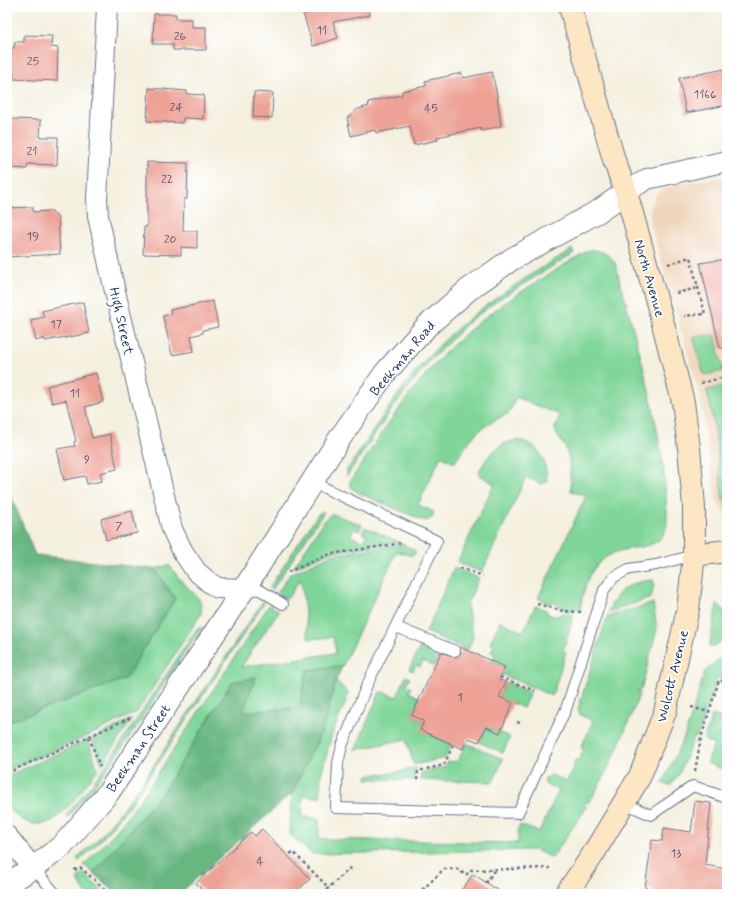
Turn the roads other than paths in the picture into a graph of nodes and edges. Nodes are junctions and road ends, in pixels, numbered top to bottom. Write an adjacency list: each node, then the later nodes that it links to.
1 (108, 7): 8 (street, High Street)
2 (570, 7): 4 (main road, North Avenue)
3 (727, 161): 4 (street)
4 (626, 192): 5 (street, Beekman Road); 7 (main road, North Avenue)
5 (312, 482): 8 (street, Beekman Road); 10 (lane)
6 (727, 551): 7 (main road)
7 (694, 555): 10 (lane); 13 (main road, Wolcott Avenue)
8 (244, 589): 9 (lane); 15 (street, Beekman Street)
9 (283, 604)
10 (396, 627): 11 (lane)
11 (455, 650)
12 (727, 798): 13 (lane)
13 (624, 803): 18 (main road, Wolcott Avenue)
14 (7, 836): 15 (street)
15 (34, 868): 16 (street, Beekman Street); 17 (lane)
16 (7, 884)
17 (56, 894)
18 (566, 894)

